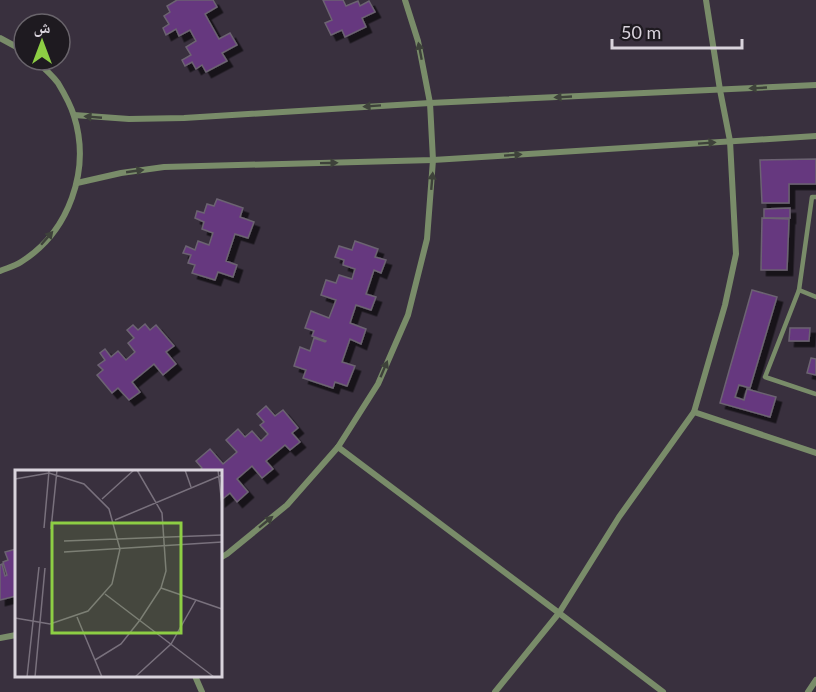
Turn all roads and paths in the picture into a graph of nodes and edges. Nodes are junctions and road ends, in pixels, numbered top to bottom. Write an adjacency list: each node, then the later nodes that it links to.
1 (405, 0): 6 (street, one-way to 1)
2 (706, 0): 5 (street)
3 (47, 72): 7 (street)
4 (816, 85): 5 (street, one-way to 5)
5 (720, 90): 6 (street, one-way to 6); 9 (street)
6 (430, 103): 7 (street, one-way to 7); 10 (street)
7 (74, 115): 11 (street)
8 (816, 136): 9 (street)
9 (730, 141): 10 (street, one-way to 9); 17 (street)
10 (434, 160): 11 (street, one-way to 10); 18 (street, one-way to 10)
11 (78, 183): 13 (street, one-way to 11)
12 (816, 197): 14 (lane)
13 (0, 271)
14 (799, 290): 15 (lane); 16 (lane)
15 (816, 297)
16 (816, 394)
17 (694, 412): 19 (street); 21 (street)
18 (338, 447): 20 (street, one-way to 18); 21 (street)
19 (816, 453)
20 (222, 557)
21 (560, 613): 27 (street); 28 (street)
22 (15, 635): 23 (street)
23 (0, 638)
24 (196, 677): 26 (street)
25 (816, 680): 29 (street)
26 (202, 692)
27 (495, 692)
28 (663, 692)
29 (808, 692)

